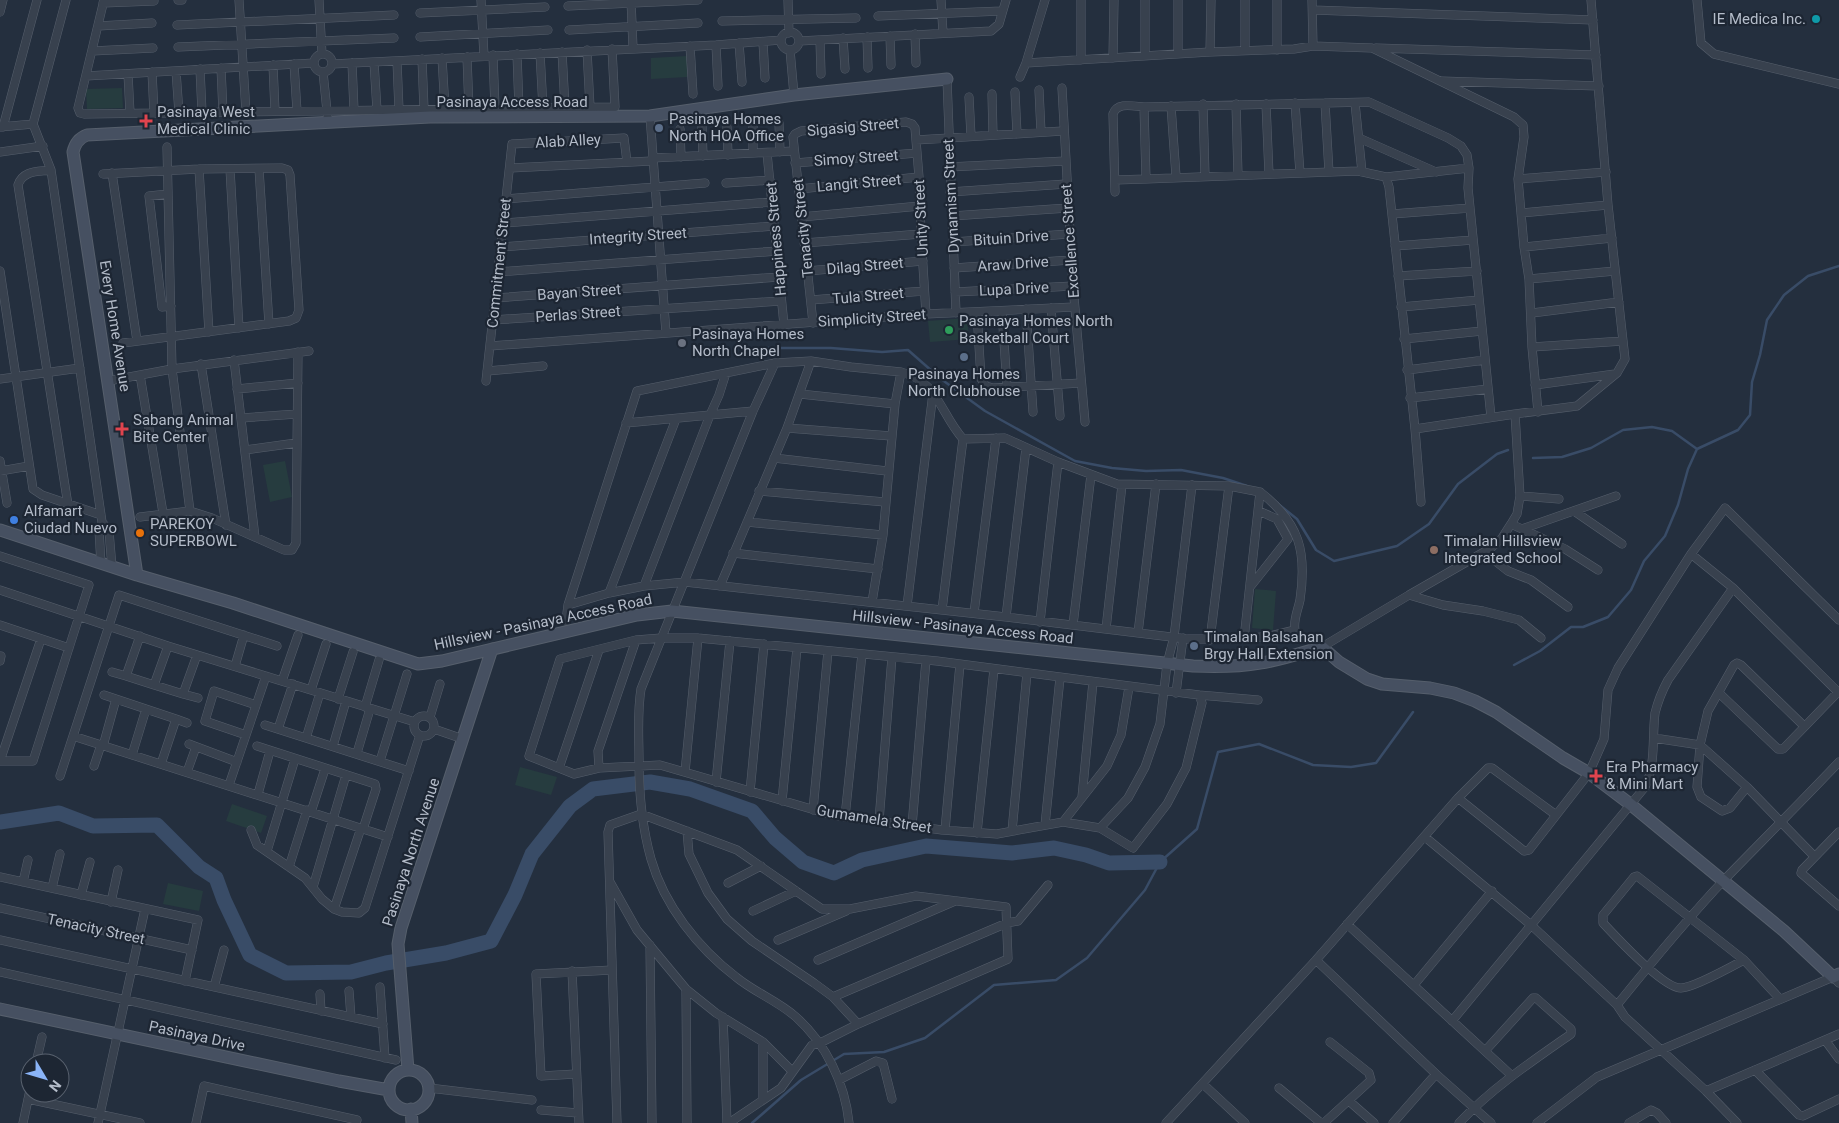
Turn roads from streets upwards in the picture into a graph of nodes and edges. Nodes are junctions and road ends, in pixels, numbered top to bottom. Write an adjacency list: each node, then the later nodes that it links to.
1 (3, 0): 32 (street)
2 (36, 0): 163 (street)
3 (66, 0): 160 (street)
4 (178, 0): 5 (street)
5 (182, 0)
6 (239, 0): 42 (street)
7 (319, 0): 37 (street)
8 (481, 0): 29 (street)
9 (698, 0): 26 (street)
10 (788, 0): 39 (street)
11 (941, 0): 34 (street)
12 (1006, 0): 31 (street)
13 (1045, 0): 99 (street)
14 (1081, 0): 93 (street)
15 (1114, 0): 91 (street)
16 (1145, 0): 88 (street)
17 (1178, 0): 84 (street)
18 (1211, 0): 80 (street)
19 (1245, 0): 76 (street)
20 (1277, 0): 77 (street)
21 (1312, 0): 30 (street)
22 (1591, 0): 40 (street)
23 (1697, 0): 120 (street)
24 (154, 1): 25 (street)
25 (103, 2): 46 (street)
26 (631, 2): 27 (street); 47 (street)
27 (568, 6)
28 (545, 7): 29 (street)
29 (482, 10): 33 (street); 51 (street)
30 (1313, 10): 40 (street); 68 (street)
31 (1002, 11): 34 (street); 52 (street)
32 (0, 12)
33 (420, 13)
34 (942, 14): 36 (street); 52 (street)
35 (394, 15): 37 (street)
36 (878, 16)
37 (320, 18): 42 (street); 61 (street)
38 (856, 18): 39 (street)
39 (789, 19): 41 (street); 50 (street)
40 (1593, 20): 85 (street)
41 (722, 21)
42 (240, 22): 45 (street); 65 (street)
43 (152, 23): 46 (street)
44 (698, 24): 47 (street)
45 (177, 25)
46 (98, 26): 78 (street)
47 (632, 27): 49 (street); 71 (street)
48 (548, 30): 51 (street)
49 (569, 30)
50 (789, 32): 59 (street); 62 (street)
51 (483, 33): 55 (street); 86 (street)
52 (942, 33): 53 (street)
53 (914, 34): 54 (street); 98 (street)
54 (890, 36): 56 (street); 102 (street)
55 (420, 37)
56 (867, 37): 58 (street); 106 (street)
57 (394, 38): 61 (street)
58 (843, 38): 60 (street); 107 (street)
59 (781, 40): 63 (street); 75 (street)
60 (820, 40): 62 (street); 113 (street)
61 (321, 41): 65 (street); 82 (street)
62 (799, 41): 75 (street)
63 (763, 42): 64 (street); 116 (street)
64 (739, 43): 66 (street); 119 (street)
65 (242, 44): 69 (street); 104 (street)
66 (716, 45): 67 (street); 121 (street)
67 (690, 46): 71 (street); 126 (street)
68 (1313, 46): 72 (street); 77 (street)
69 (178, 47)
70 (153, 48): 78 (street)
71 (633, 48): 73 (street)
72 (1372, 48): 85 (street); 118 (street)
73 (612, 49): 74 (street); 138 (street)
74 (587, 50): 79 (street); 138 (street)
75 (790, 50): 128 (street)
76 (1244, 50): 77 (street); 80 (street)
77 (1277, 50)
78 (92, 51): 114 (street)
79 (562, 52): 81 (street); 137 (street)
80 (1210, 52): 84 (street)
81 (540, 53): 83 (street); 142 (street)
82 (322, 54): 96 (street); 101 (street)
83 (517, 54): 87 (street); 141 (street)
84 (1178, 54): 88 (street)
85 (1596, 55): 122 (street)
86 (484, 56): 87 (street); 89 (street)
87 (493, 56): 140 (street)
88 (1145, 56): 91 (street)
89 (467, 57): 90 (street); 145 (street)
90 (442, 58): 92 (street); 144 (street)
91 (1114, 58): 93 (street)
92 (422, 59): 94 (street); 143 (street)
93 (1081, 60): 99 (street)
94 (397, 61): 95 (street); 148 (street)
95 (374, 62): 97 (street); 147 (street)
96 (314, 63): 100 (street); 111 (street)
97 (352, 63): 101 (street); 146 (street)
98 (916, 63)
99 (1026, 63): 115 (street)
100 (294, 64): 103 (street); 149 (street)
101 (332, 64): 111 (street)
102 (891, 65)
103 (273, 66): 104 (street); 153 (street)
104 (243, 67): 105 (street); 152 (street)
105 (221, 68): 108 (street); 151 (street)
106 (868, 68)
107 (845, 69)
108 (200, 70): 109 (street); 150 (street)
109 (176, 71): 110 (street); 156 (street)
110 (152, 72): 112 (street); 155 (street)
111 (323, 72): 157 (street)
112 (128, 74): 114 (street); 154 (street)
113 (821, 74)
114 (86, 76): 154 (street)
115 (1020, 77)
116 (765, 78)
117 (947, 79): 128 (street, Pasinaya Access Road); 173 (street, Dynamism Street)
118 (1438, 81): 122 (street); 215 (street)
119 (742, 82)
120 (1839, 84)
121 (718, 86)
122 (1599, 86): 204 (street)
123 (1062, 88): 167 (street, Excellence Street)
124 (1039, 90): 168 (street)
125 (1015, 92): 170 (street)
126 (693, 94)
127 (992, 94): 171 (street)
128 (794, 95): 158 (street, Pasinaya Access Road)
129 (969, 97): 172 (street)
130 (1295, 103): 131 (street); 135 (street); 206 (street)
131 (1325, 103): 132 (street); 201 (street)
132 (1355, 103): 174 (street); 195 (street)
133 (1203, 104): 134 (street); 136 (street); 211 (street)
134 (1236, 104): 135 (street); 209 (street)
135 (1266, 104): 208 (street)
136 (1171, 106): 139 (street); 210 (street)
137 (565, 107): 138 (street); 142 (street)
138 (590, 107)
139 (1144, 107): 214 (street); 217 (street)
140 (496, 108): 141 (street); 145 (street)
141 (519, 108): 142 (street)
142 (543, 108)
143 (424, 109): 144 (street); 148 (street)
144 (445, 109): 145 (street)
145 (469, 109)
146 (354, 110): 147 (street); 157 (street)
147 (377, 110): 148 (street)
148 (399, 110)
149 (297, 111): 153 (street); 157 (street)
150 (202, 112): 151 (street); 156 (street)
151 (223, 112): 152 (street)
152 (246, 112): 153 (street)
153 (275, 112)
154 (130, 113): 155 (street)
155 (154, 113): 156 (street)
156 (179, 113)
157 (327, 116): 158 (street, Pasinaya Access Road); 176 (street, Pasinaya Access Road)
158 (650, 116): 189 (street)
159 (779, 123): 181 (street)
160 (33, 124): 163 (street); 178 (street)
161 (912, 124): 169 (street, Sigasig Street); 175 (street, Unity Street)
162 (753, 126): 183 (street)
163 (2, 127)
164 (702, 127): 187 (street)
165 (727, 127): 186 (street)
166 (680, 129): 188 (street)
167 (1063, 131): 168 (street); 190 (street, Excellence Street)
168 (1040, 132): 170 (street)
169 (795, 134): 182 (street, Tenacity Street)
170 (1017, 134): 171 (street)
171 (993, 135): 172 (street)
172 (971, 136): 173 (street)
173 (948, 138): 175 (street); 193 (street, Dynamism Street)
174 (1359, 138): 202 (street); 203 (street)
175 (916, 140): 185 (street, Unity Street)
176 (77, 141): 316 (street, Every Home Avenue)
177 (512, 144): 191 (street, Alab Alley); 194 (street, Commitment Street)
178 (43, 146): 180 (street); 199 (street)
179 (167, 147): 200 (street)
180 (0, 152)
181 (780, 152): 182 (street); 184 (street)
182 (794, 152): 192 (street, Tenacity Street)
183 (753, 153): 184 (street); 186 (street)
184 (768, 153): 216 (street, Happiness Street)
185 (917, 153): 192 (street, Simoy Street); 213 (street, Unity Street)
186 (728, 155): 187 (street)
187 (703, 156): 188 (street)
188 (681, 157): 189 (street)
189 (652, 160): 191 (street); 221 (street)
190 (1065, 161): 193 (street); 220 (street, Excellence Street)
191 (627, 162): 194 (street)
192 (795, 162): 222 (street, Tenacity Street)
193 (949, 167): 223 (street, Dynamism Street)
194 (510, 168): 226 (street, Commitment Street)
195 (1469, 168): 203 (street); 231 (street)
196 (199, 169): 197 (street); 200 (street); 288 (street)
197 (230, 169): 198 (street); 286 (street)
198 (259, 169): 284 (street); 284 (street)
199 (51, 170): 305 (street); 310 (street)
200 (168, 170): 205 (street); 225 (street)
201 (1330, 172): 202 (street); 206 (street)
202 (1362, 172): 212 (street)
203 (1436, 172): 212 (street)
204 (1606, 172): 215 (street); 228 (street)
205 (112, 173): 207 (street); 292 (street)
206 (1300, 173): 208 (street)
207 (103, 174)
208 (1269, 174): 209 (street)
209 (1238, 175): 211 (street)
210 (1176, 176): 211 (street); 214 (street)
211 (1205, 176)
212 (1386, 177): 233 (street)
213 (919, 178): 222 (street, Langit Street); 229 (street, Unity Street)
214 (1146, 178): 217 (street)
215 (1518, 179): 234 (street)
216 (770, 180): 219 (street); 227 (street, Happiness Street)
217 (1115, 180): 224 (street)
218 (705, 183): 221 (street)
219 (726, 183)
220 (1066, 184): 223 (street); 230 (street, Excellence Street)
221 (654, 188): 226 (street); 232 (street)
222 (799, 189): 236 (street, Tenacity Street)
223 (950, 192): 235 (street, Dynamism Street)
224 (1115, 192)
225 (168, 194): 271 (street); 271 (street)
226 (506, 199): 237 (street, Commitment Street)
227 (772, 202): 232 (street); 238 (street, Happiness Street)
228 (1608, 205): 234 (street); 242 (street)
229 (920, 206): 236 (street); 240 (street, Unity Street)
230 (1068, 208): 235 (street); 241 (street, Excellence Street)
231 (1470, 208): 233 (street); 243 (street)
232 (656, 212): 237 (street); 239 (street)
233 (1392, 214): 246 (street)
234 (1522, 214): 248 (street)
235 (952, 216): 244 (street, Dynamism Street)
236 (801, 217): 245 (street, Tenacity Street)
237 (504, 223): 247 (street, Commitment Street)
238 (774, 226): 239 (street, Integrity Street); 249 (street, Happiness Street)
239 (658, 234): 247 (street, Integrity Street); 250 (street)
240 (920, 234): 245 (street); 252 (street, Unity Street)
241 (1069, 234): 244 (street, Bituin Drive); 251 (street, Excellence Street)
242 (1612, 238): 248 (street); 257 (street)
243 (1474, 240): 246 (street); 256 (street)
244 (953, 242): 253 (street, Dynamism Street)
245 (804, 243): 255 (street, Tenacity Street)
246 (1395, 246): 259 (street)
247 (501, 247): 258 (street, Commitment Street)
248 (1524, 247): 261 (street)
249 (777, 251): 250 (street); 260 (street, Happiness Street)
250 (660, 260): 258 (street); 262 (street)
251 (1071, 260): 253 (street, Araw Drive); 263 (street, Excellence Street)
252 (923, 261): 255 (street, Dilag Street); 264 (street, Unity Street)
253 (954, 268): 265 (street, Dynamism Street)
254 (0, 271): 314 (street)
255 (808, 271): 267 (street, Tenacity Street)
256 (1476, 271): 259 (street); 268 (street)
257 (1614, 271): 261 (street); 270 (street)
258 (498, 272): 266 (street, Commitment Street)
259 (1398, 276): 273 (street)
260 (779, 277): 262 (street, Bayan Street); 269 (street, Happiness Street)
261 (1529, 279): 280 (street)
262 (662, 286): 266 (street, Bayan Street); 274 (street)
263 (1073, 286): 265 (street, Lupa Drive); 272 (street, Excellence Street)
264 (924, 291): 267 (street, Tula Street); 281 (street, Unity Street)
265 (955, 292): 279 (street, Dynamism Street)
266 (496, 298): 282 (street, Commitment Street)
267 (811, 300): 283 (street, Tenacity Street)
268 (1479, 300): 273 (street); 287 (street)
269 (782, 301): 274 (street, Perlas Street); 285 (street, Happiness Street)
270 (1619, 302): 280 (street); 293 (street)
271 (171, 306): 290 (street)
272 (1074, 307): 275 (street, Simplicity Street); 318 (street, Excellence Street)
273 (1401, 307): 291 (street)
274 (664, 308): 282 (street, Perlas Street); 289 (street)
275 (1051, 308): 276 (street, Simplicity Street); 320 (street)
276 (1026, 309): 277 (street, Simplicity Street); 322 (street)
277 (1002, 311): 278 (street, Simplicity Street); 323 (street)
278 (977, 312): 279 (street, Simplicity Street); 323 (street)
279 (956, 313): 281 (street, Simplicity Street)
280 (1532, 313): 296 (street)
281 (926, 314): 283 (street, Simplicity Street)
282 (493, 320): 295 (street, Commitment Street)
283 (813, 322): 285 (street, Simplicity Street)
284 (269, 324): 286 (street)
285 (784, 325): 289 (street, Simplicity Street)
286 (238, 328): 288 (street)
287 (1482, 331): 291 (street); 300 (street)
288 (209, 332): 290 (street)
289 (666, 333): 295 (street, Simplicity Street)
290 (172, 337): 292 (street); 306 (street)
291 (1404, 338): 307 (street)
292 (138, 341): 294 (street)
293 (1623, 341): 296 (street); 313 (street)
294 (124, 343)
295 (490, 346): 308 (street, Commitment Street)
296 (1532, 347): 321 (street)
297 (309, 351): 298 (street)
298 (298, 352): 299 (street); 319 (street)
299 (234, 360): 303 (street); 324 (street)
300 (1485, 360): 307 (street); 325 (street)
301 (811, 361): 302 (street); 309 (street); 327 (street)
302 (775, 363): 312 (street); 330 (street)
303 (201, 364): 306 (street); 377 (street)
304 (543, 366): 308 (street)
305 (80, 368): 310 (street); 375 (street)
306 (172, 369): 311 (street); 370 (street)
307 (1407, 370): 328 (street)
308 (488, 371): 317 (street, Commitment Street)
309 (901, 372): 326 (street); 329 (street)
310 (47, 373): 314 (street); 369 (street)
311 (140, 374): 316 (street); 373 (street)
312 (726, 374): 335 (street); 341 (street)
313 (1617, 374): 321 (street); 332 (street)
314 (16, 377): 315 (street); 353 (street)
315 (0, 379)
316 (108, 381): 391 (street, Every Home Avenue)
317 (486, 381)
318 (1081, 382): 320 (street); 340 (street, Excellence Street)
319 (298, 383): 324 (street); 333 (street)
320 (1057, 384): 322 (street); 336 (street)
321 (1535, 385): 332 (street)
322 (1031, 386): 323 (street); 331 (street)
323 (1007, 387)
324 (238, 389): 338 (street)
325 (1488, 389): 328 (street); 337 (street)
326 (933, 393): 346 (street); 402 (street)
327 (800, 394): 329 (street); 342 (street)
328 (1410, 398): 343 (street)
329 (894, 404): 344 (street)
330 (753, 411): 335 (street); 392 (street)
331 (1033, 412)
332 (1538, 412): 334 (street)
333 (297, 414): 338 (street); 347 (street)
334 (1514, 414): 337 (street); 363 (street)
335 (710, 415): 339 (street); 393 (street)
336 (1060, 416)
337 (1491, 417): 343 (street)
338 (241, 418): 349 (street)
339 (676, 419): 341 (street); 398 (street)
340 (1085, 422)
341 (626, 423): 401 (street)
342 (787, 428): 344 (street); 350 (street)
343 (1415, 429): 367 (street)
344 (891, 436): 355 (street)
345 (996, 438): 346 (street); 348 (street); 406 (street)
346 (963, 439): 404 (street)
347 (296, 443): 349 (street); 382 (street)
348 (1026, 448): 352 (street); 408 (street)
349 (245, 450): 382 (street)
350 (774, 458): 355 (street); 361 (street)
351 (0, 461): 354 (street)
352 (1058, 462): 356 (street); 411 (street)
353 (30, 466): 354 (street); 369 (street)
354 (1, 470): 368 (street)
355 (887, 471): 366 (street)
356 (1091, 475): 358 (street); 413 (street)
357 (1156, 484): 358 (street); 359 (street); 416 (street)
358 (1122, 485): 415 (street)
359 (1192, 485): 360 (street); 420 (street)
360 (1229, 486): 362 (street); 428 (street)
361 (760, 491): 366 (street); 376 (street)
362 (1260, 492): 371 (street); 426 (street)
363 (1520, 496): 365 (street); 378 (street)
364 (1616, 496): 372 (street)
365 (1559, 499)
366 (885, 502): 381 (street)
367 (1422, 502)
368 (7, 503)
369 (68, 504): 375 (street)
370 (190, 511): 373 (street); 377 (street)
371 (1259, 511): 395 (street); 395 (street)
372 (1574, 511): 379 (street); 383 (street)
373 (163, 513): 374 (street)
374 (140, 517)
375 (102, 519): 388 (street); 388 (street)
376 (747, 522): 381 (street); 385 (street)
377 (226, 524): 382 (street)
378 (1512, 524): 379 (street); 384 (street)
379 (1522, 529): 390 (street)
380 (0, 530): 388 (street, Hillsview - Pasinaya Access Road)
381 (883, 535): 389 (street)
382 (255, 537)
383 (1622, 544)
384 (1484, 552): 399 (street); 403 (street)
385 (733, 554): 389 (street); 394 (street)
386 (1690, 554): 396 (street); 409 (street); 516 (street)
387 (0, 556): 407 (street)
388 (106, 566): 391 (street, Hillsview - Pasinaya Access Road)
389 (878, 569): 400 (street)
390 (1598, 570)
391 (137, 575): 437 (street, Hillsview - Pasinaya Access Road)
392 (685, 582): 393 (street); 394 (street); 405 (street)
393 (644, 586): 398 (street)
394 (720, 586): 400 (street)
395 (1250, 587): 426 (street)
396 (1733, 588): 469 (street); 493 (street)
397 (0, 590): 407 (street)
398 (609, 593): 401 (street)
399 (1409, 595): 424 (street); 434 (street)
400 (872, 602): 402 (street)
401 (568, 605): 410 (street)
402 (907, 606): 404 (street)
403 (1568, 608)
404 (942, 610): 406 (street)
405 (672, 611): 421 (street); 437 (street, Hillsview - Pasinaya Access Road); 449 (street, Hillsview - Pasinaya Access Road)
406 (974, 613): 408 (street)
407 (79, 617): 414 (street); 435 (street)
408 (1006, 617): 411 (street)
409 (1839, 620)
410 (566, 621)
411 (1040, 622): 413 (street)
412 (0, 625): 425 (street)
413 (1073, 625): 415 (street)
414 (109, 626): 417 (street); 419 (street); 491 (street)
415 (1106, 629): 416 (street)
416 (1138, 633): 420 (street)
417 (244, 635): 433 (street); 450 (street)
418 (298, 635): 458 (street)
419 (140, 636): 432 (street); 455 (street)
420 (1174, 637): 423 (street); 449 (street)
421 (661, 638): 422 (street); 427 (street); 509 (street)
422 (698, 638): 429 (street); 515 (street)
423 (1183, 638): 428 (street); 449 (street)
424 (1541, 638)
425 (41, 639): 435 (street); 503 (street)
426 (1244, 639): 428 (street)
427 (636, 640): 438 (street); 511 (street)
428 (1210, 640)
429 (730, 641): 431 (street); 519 (street)
430 (326, 644): 464 (street)
431 (764, 644): 436 (street); 522 (street)
432 (168, 646): 441 (street); 462 (street)
433 (277, 646)
434 (1322, 647): 449 (street, Hillsview - Pasinaya Access Road); 516 (street)
435 (69, 648): 503 (street)
436 (797, 648): 439 (street); 526 (street)
437 (492, 649): 494 (street, Pasinaya North Avenue)
438 (599, 650): 510 (street); 510 (street, Gumamela Street)
439 (828, 651): 442 (street); 529 (street)
440 (353, 652): 475 (street)
441 (198, 654): 450 (street); 470 (street)
442 (862, 654): 444 (street); 533 (street)
443 (0, 656): 447 (street)
444 (892, 657): 446 (street); 535 (street)
445 (379, 660): 478 (street)
446 (926, 660): 448 (street); 539 (street)
447 (0, 661)
448 (960, 664): 451 (street); 543 (street)
449 (1173, 665): 465 (street); 467 (street)
450 (235, 666): 456 (street)
451 (994, 669): 453 (street); 547 (street)
452 (112, 672): 455 (street)
453 (1027, 673): 457 (street); 545 (street)
454 (408, 674): 480 (street)
455 (126, 676): 462 (street)
456 (266, 676): 458 (street); 477 (street)
457 (1060, 678): 459 (street); 538 (street)
458 (282, 681): 460 (street)
459 (1093, 682): 463 (street); 524 (street)
460 (293, 684): 464 (street); 487 (street)
461 (440, 684): 481 (street)
462 (154, 685): 470 (street)
463 (1129, 687): 465 (street); 524 (street)
464 (311, 690): 466 (street)
465 (1165, 692): 467 (street); 540 (street)
466 (320, 693): 475 (street); 492 (street)
467 (1176, 693): 472 (street)
468 (1720, 693): 486 (street); 486 (street); 495 (street)
469 (1839, 693): 486 (street)
470 (183, 694): 473 (street)
471 (104, 695): 474 (street)
472 (1199, 695): 476 (street); 540 (street, Gumamela Street)
473 (198, 698)
474 (116, 699): 479 (street); 496 (street)
475 (342, 700): 478 (street); 498 (street)
476 (1258, 700)
477 (256, 705): 489 (street); 489 (street)
478 (367, 708): 480 (street); 500 (street)
479 (146, 709): 482 (street); 501 (street)
480 (394, 716): 483 (street); 504 (street)
481 (430, 717): 483 (street); 488 (street)
482 (176, 719): 484 (street); 507 (street)
483 (415, 722): 490 (street)
484 (187, 723)
485 (265, 725): 487 (street)
486 (1804, 726)
487 (278, 729): 492 (street)
488 (434, 729): 490 (street); 494 (street)
489 (246, 735): 505 (street)
490 (420, 735): 513 (street)
491 (73, 736): 496 (street); 517 (street)
492 (306, 738): 498 (street)
493 (1654, 738): 495 (street); 528 (street)
494 (463, 739): 627 (street, Pasinaya North Avenue)
495 (1700, 745): 521 (street); 521 (street)
496 (102, 746): 501 (street); 508 (street)
497 (257, 746): 499 (street)
498 (333, 746): 500 (street)
499 (270, 750): 502 (street); 523 (street)
500 (357, 754): 504 (street)
501 (132, 755): 507 (street)
502 (295, 759): 512 (street); 527 (street)
503 (0, 761)
504 (380, 761): 513 (street)
505 (237, 762): 514 (street); 520 (street)
506 (1839, 762): 537 (street)
507 (161, 764): 514 (street)
508 (94, 766)
509 (639, 766): 511 (street, Gumamela Street); 515 (street, Gumamela Street); 531 (street)
510 (559, 768): 511 (street, Gumamela Street)
511 (599, 768)
512 (325, 769): 518 (street); 530 (street)
513 (410, 771): 548 (street)
514 (187, 772): 520 (street)
515 (685, 772): 519 (street, Gumamela Street)
516 (1589, 773): 528 (street); 532 (street)
517 (60, 776)
518 (346, 776): 534 (street); 541 (street)
519 (716, 782): 522 (street, Gumamela Street)
520 (229, 785): 523 (street)
521 (1747, 787): 537 (street)
522 (750, 792): 526 (street, Gumamela Street)
523 (258, 794): 527 (street)
524 (1082, 798): 536 (street)
525 (1458, 798): 532 (street); 532 (street); 549 (street)
526 (782, 801): 529 (street, Gumamela Street)
527 (282, 802): 530 (street); 550 (street)
528 (1630, 804): 560 (street); 580 (street)
529 (813, 810): 533 (street, Gumamela Street)
530 (309, 811): 534 (street); 556 (street)
531 (641, 814): 544 (street); 559 (street); 620 (street)
532 (1556, 815)
533 (845, 817): 535 (street, Gumamela Street)
534 (332, 819): 541 (street); 564 (street)
535 (879, 821): 539 (street, Gumamela Street)
536 (1063, 822): 538 (street, Gumamela Street); 540 (street, Gumamela Street)
537 (1783, 822): 552 (street); 560 (street)
538 (1045, 825): 545 (street, Gumamela Street)
539 (912, 826): 543 (street, Gumamela Street)
540 (1100, 828)
541 (362, 829): 548 (street); 573 (street)
542 (251, 830): 550 (street)
543 (945, 830): 547 (street, Gumamela Street)
544 (687, 831): 555 (street); 603 (street)
545 (1012, 832): 547 (street, Gumamela Street)
546 (1839, 832): 552 (street)
547 (977, 833)
548 (388, 837): 573 (street)
549 (1425, 837): 567 (street); 579 (street)
550 (267, 851): 556 (street)
551 (60, 854): 565 (street)
552 (1814, 856): 571 (street)
553 (28, 860): 561 (street)
554 (90, 862): 568 (street)
555 (761, 866): 562 (street); 566 (street)
556 (289, 867): 564 (street)
557 (118, 870): 570 (street)
558 (0, 877): 561 (street)
559 (609, 880): 584 (street); 592 (street)
560 (1724, 881): 577 (street); 595 (street)
561 (23, 882): 565 (street)
562 (728, 883)
563 (1048, 885): 578 (street)
564 (313, 886): 573 (street)
565 (52, 888): 568 (street)
566 (796, 891): 575 (street); 576 (street)
567 (1492, 891): 580 (street); 597 (street)
568 (82, 895): 570 (street)
569 (957, 900): 575 (street); 578 (street); 587 (street)
570 (111, 902): 574 (street)
571 (1839, 906)
572 (0, 908): 581 (street, Tenacity Street)
573 (334, 908)
574 (145, 909): 581 (street); 585 (street)
575 (850, 909): 583 (street)
576 (753, 911)
577 (1690, 919): 589 (street); 590 (street); 590 (street)
578 (1007, 923): 603 (street); 613 (street)
579 (1347, 924): 588 (street); 597 (street)
580 (1531, 925): 606 (street); 611 (street)
581 (139, 939): 585 (street, Tenacity Street); 591 (street)
582 (0, 940): 591 (street)
583 (778, 940)
584 (650, 945): 600 (street); 660 (street)
585 (192, 950): 596 (street)
586 (224, 950): 598 (street)
587 (818, 960)
588 (1316, 960): 631 (street); 634 (street)
589 (1744, 960): 590 (street); 604 (street)
590 (1648, 967): 606 (street)
591 (132, 969): 596 (street); 605 (street)
592 (612, 970): 593 (street); 659 (street)
593 (572, 971): 630 (street); 630 (street)
594 (0, 972): 605 (street)
595 (1837, 978): 604 (street)
596 (185, 981): 598 (street)
597 (1414, 985): 611 (street)
598 (214, 987): 608 (street)
599 (380, 988): 612 (street)
600 (686, 989): 610 (street); 661 (street)
601 (350, 991): 609 (street)
602 (320, 994): 608 (street)
603 (833, 997): 613 (street)
604 (1780, 999): 621 (street)
605 (125, 1000): 615 (street); 624 (street)
606 (1617, 1005): 621 (street)
607 (0, 1009): 615 (street, Pasinaya Drive)
608 (321, 1011): 609 (street)
609 (351, 1017): 612 (street)
610 (723, 1017): 618 (street); 662 (street)
611 (1452, 1021): 622 (street)
612 (383, 1024): 624 (street)
613 (858, 1024): 620 (street)
614 (1839, 1034): 617 (street)
615 (118, 1035): 637 (street, Pasinaya Drive); 650 (street)
616 (42, 1037): 623 (street)
617 (1825, 1040): 625 (street); 628 (street)
618 (763, 1042): 629 (street); 642 (street)
619 (1330, 1042): 643 (street)
620 (820, 1043): 629 (street); 633 (street)
621 (1659, 1049): 638 (street); 669 (street)
622 (1485, 1051): 632 (street); 632 (street)
623 (38, 1053)
624 (385, 1058): 626 (street)
625 (1839, 1059)
626 (396, 1060)
627 (408, 1070): 635 (street); 637 (street)
628 (1755, 1070): 638 (street); 640 (street)
629 (792, 1071): 642 (street)
630 (576, 1074): 649 (street)
631 (1436, 1074): 646 (street); 666 (street)
632 (1511, 1076): 646 (street)
633 (838, 1078): 639 (street); 663 (street)
634 (1203, 1084): 651 (street); 664 (street)
635 (429, 1088): 641 (street); 647 (street)
636 (1279, 1088): 643 (street)
637 (389, 1090): 647 (street)
638 (1706, 1091): 672 (street)
639 (892, 1099)
640 (1839, 1099)
641 (532, 1100)
642 (763, 1100): 662 (street)
643 (1349, 1101): 665 (street)
644 (27, 1103): 652 (street)
645 (47, 1103): 650 (street)
646 (1474, 1108): 667 (street); 668 (street)
647 (411, 1109): 657 (street)
648 (541, 1110): 649 (street)
649 (578, 1113): 658 (street)
650 (100, 1114): 653 (street); 654 (street)
651 (1169, 1122)
652 (23, 1123)
653 (98, 1123)
654 (140, 1123)
655 (196, 1123): 656 (street)
656 (356, 1123)
657 (412, 1123)
658 (579, 1123)
659 (617, 1123)
660 (652, 1123)
661 (688, 1123)
662 (728, 1123)
663 (849, 1123)
664 (1245, 1123)
665 (1374, 1123)
666 (1393, 1123)
667 (1460, 1123)
668 (1491, 1123)
669 (1537, 1123)
670 (1629, 1123): 671 (street)
671 (1666, 1123)
672 (1737, 1123)

